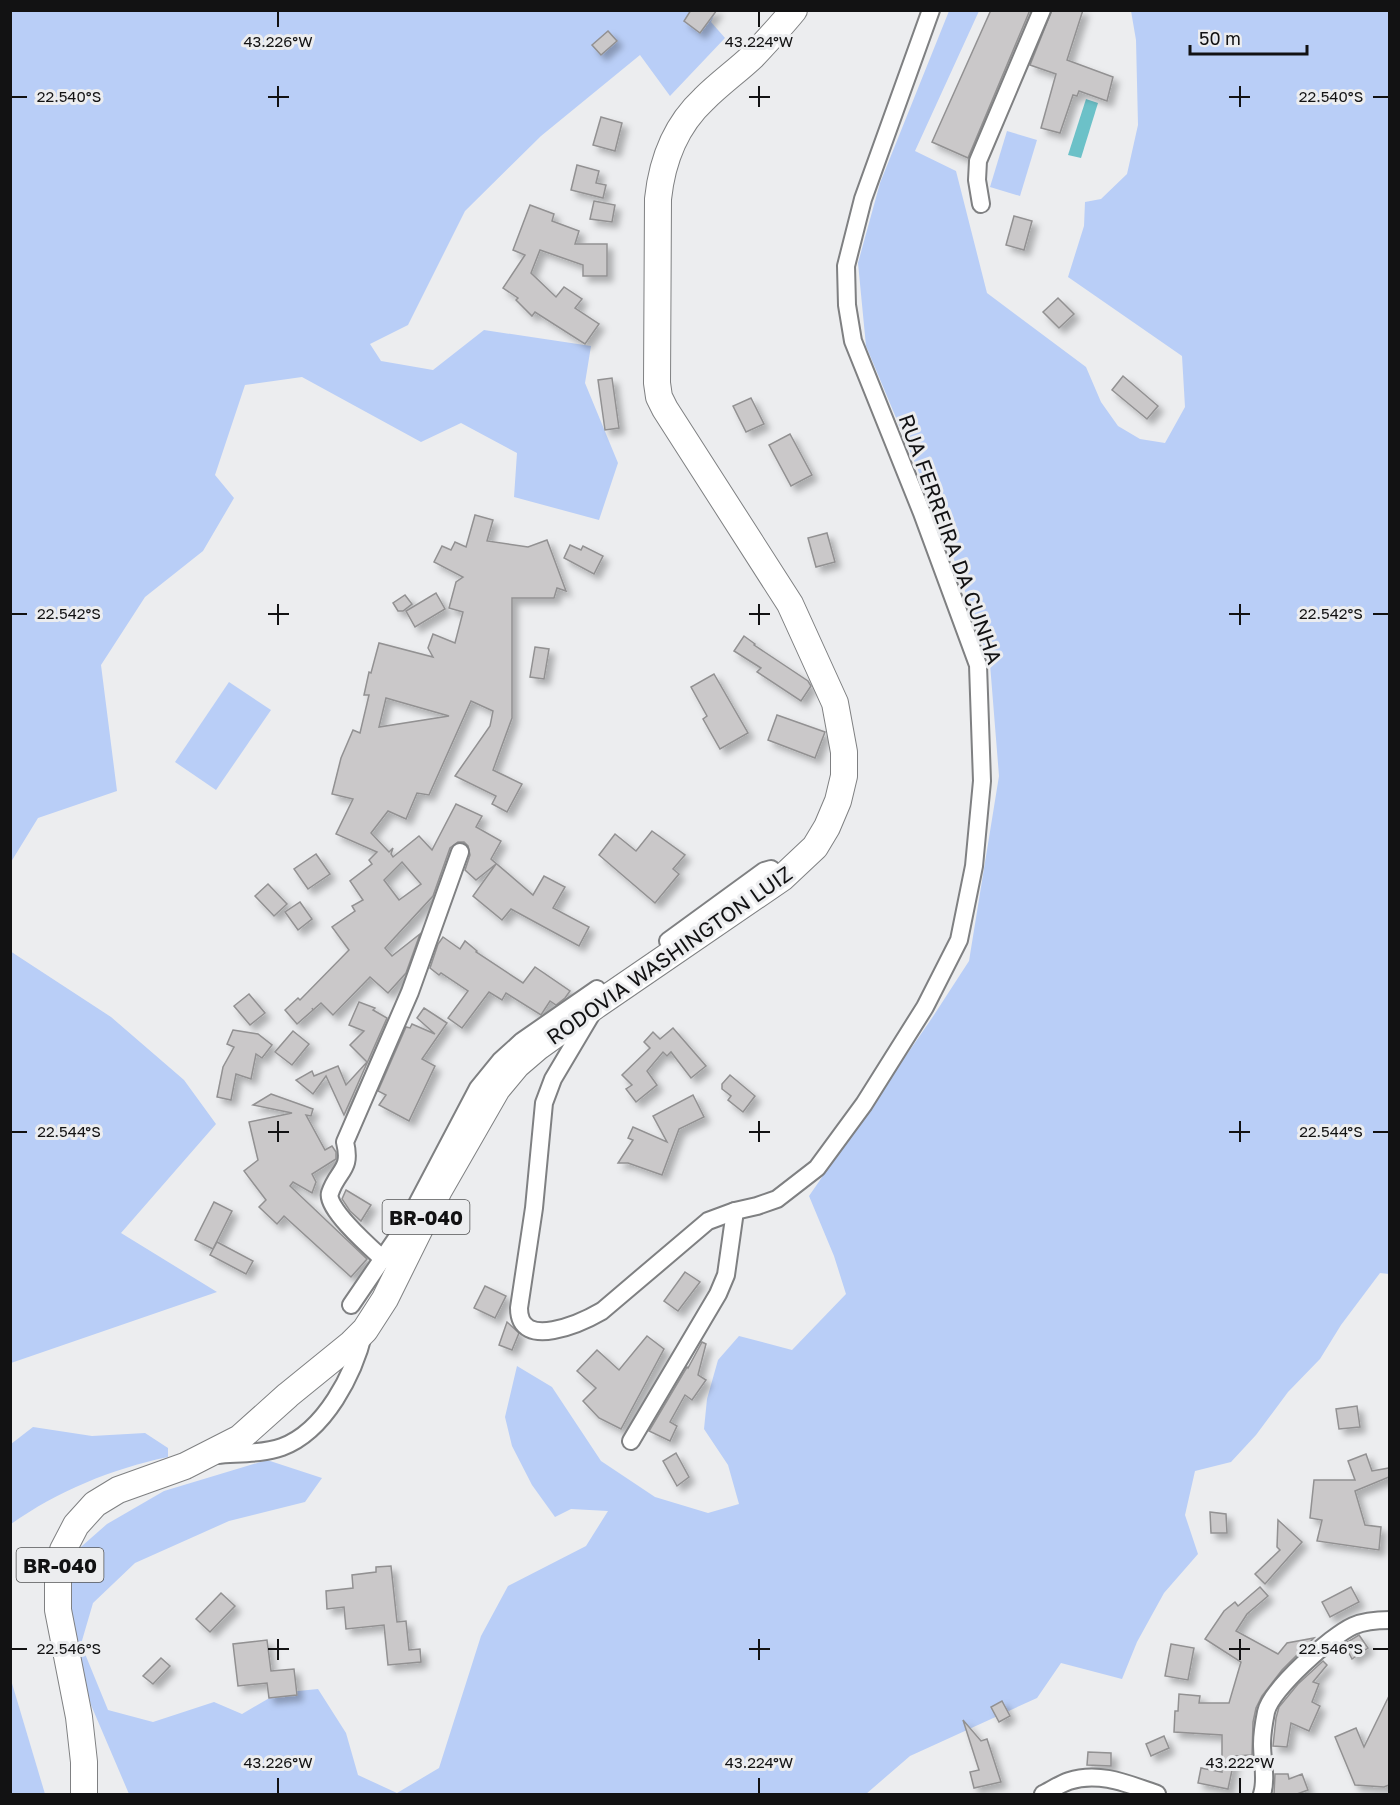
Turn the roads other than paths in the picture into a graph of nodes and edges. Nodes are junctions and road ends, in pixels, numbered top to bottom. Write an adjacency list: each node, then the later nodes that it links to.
1 (794, 10): 6 (highway, RODOVIA WASHINGTON LUIZ / BR-040)
2 (931, 10): 8 (street, RUA FERREIRA DA CUNHA)
3 (1042, 10): 4 (street)
4 (981, 204)
5 (460, 852): 10 (street)
6 (683, 938): 7 (highway, RODOVIA WASHINGTON LUIZ / BR-040); 9 (street)
7 (598, 1004): 8 (street, RUA FERREIRA DA CUNHA); 9 (highway, RODOVIA WASHINGTON LUIZ / BR-040)
8 (735, 1210): 13 (street)
9 (414, 1226): 10 (street); 12 (highway, RODOVIA WASHINGTON LUIZ / BR-040)
10 (384, 1260): 11 (street)
11 (351, 1305)
12 (358, 1336): 14 (highway, RODOVIA WASHINGTON LUIZ / BR-040); 14 (street)
13 (631, 1441)
14 (208, 1456): 16 (highway, RODOVIA WASHINGTON LUIZ / BR-040)
15 (1389, 1620): 19 (street)
16 (84, 1794)
17 (1043, 1794): 18 (street)
18 (1157, 1794)
19 (1262, 1794)

